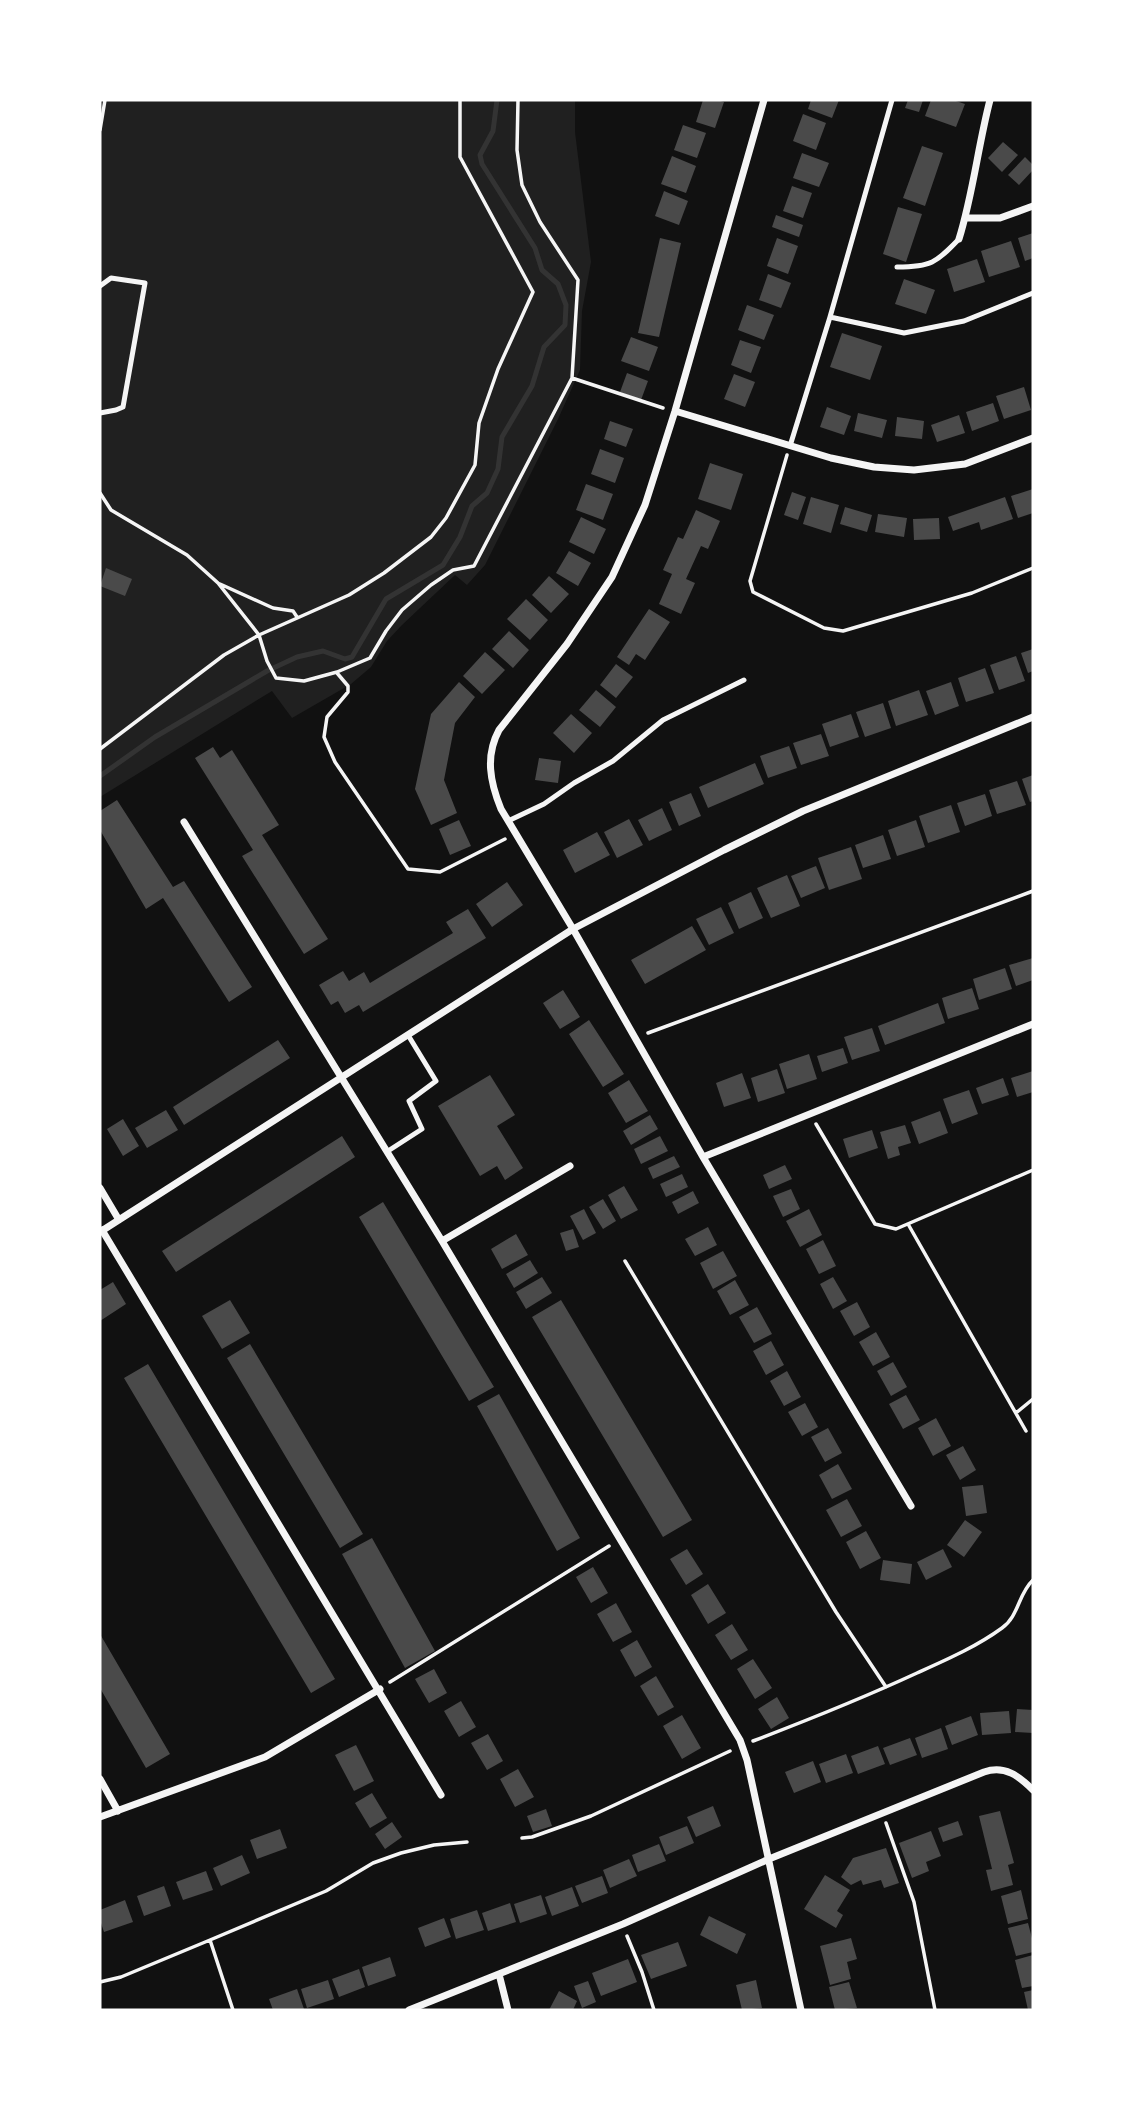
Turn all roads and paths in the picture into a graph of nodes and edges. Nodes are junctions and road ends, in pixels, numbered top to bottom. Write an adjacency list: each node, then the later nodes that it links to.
1 (105, 100): 7 (path)
2 (460, 100): 23 (path)
3 (518, 100): 15 (path)
4 (764, 100): 16 (street)
5 (892, 100): 14 (lane)
6 (990, 100): 9 (street)
7 (100, 130)
8 (1033, 206): 9 (street)
9 (966, 218): 10 (street)
10 (959, 239): 11 (lane)
11 (897, 267)
12 (100, 286): 17 (lane)
13 (1033, 293): 14 (lane)
14 (830, 317): 19 (lane)
15 (572, 377): 16 (path); 25 (path)
16 (675, 411): 19 (street); 29 (street)
17 (100, 412)
18 (1033, 438): 19 (street)
19 (790, 446): 21 (path)
20 (100, 493): 22 (path)
21 (1033, 568)
22 (218, 583): 23 (path); 24 (path)
23 (297, 617): 24 (path)
24 (259, 635): 25 (path); 28 (path)
25 (337, 672): 31 (path)
26 (744, 680): 29 (lane)
27 (1033, 717): 33 (street)
28 (100, 749)
29 (508, 821): 31 (street)
30 (184, 822): 37 (street)
31 (516, 834): 33 (street)
32 (1033, 891): 36 (path)
33 (573, 929): 35 (street); 36 (street)
34 (1033, 1024): 38 (street)
35 (408, 1035): 37 (street); 39 (lane)
36 (636, 1038): 40 (street)
37 (342, 1076): 39 (street); 44 (street)
38 (810, 1114): 40 (street); 45 (path)
39 (388, 1151): 47 (street)
40 (703, 1157): 52 (street)
41 (570, 1166): 47 (street)
42 (1033, 1170): 45 (path)
43 (100, 1188): 44 (street)
44 (119, 1220): 46 (street)
45 (908, 1224): 50 (path)
46 (101, 1231): 56 (street)
47 (442, 1241): 53 (street)
48 (625, 1261): 55 (path)
49 (1033, 1399): 50 (path)
50 (1016, 1413): 51 (path)
51 (1026, 1431)
52 (911, 1506)
53 (619, 1540): 56 (path); 57 (street)
54 (1033, 1580): 55 (path)
55 (886, 1688): 57 (path)
56 (380, 1689): 60 (street); 61 (street)
57 (742, 1746): 64 (path); 66 (street)
58 (100, 1779): 61 (street)
59 (1033, 1790): 62 (street)
60 (441, 1795)
61 (118, 1811): 63 (street)
62 (882, 1813): 66 (street); 76 (path)
63 (100, 1817)
64 (523, 1838)
65 (467, 1842): 68 (path)
66 (769, 1859): 67 (street); 75 (street)
67 (622, 1924): 69 (street); 74 (path)
68 (210, 1940): 70 (path); 71 (path)
69 (499, 1974): 72 (street); 73 (street)
70 (100, 1982)
71 (233, 2010)
72 (408, 2010)
73 (508, 2010)
74 (654, 2010)
75 (801, 2010)
76 (935, 2010)

